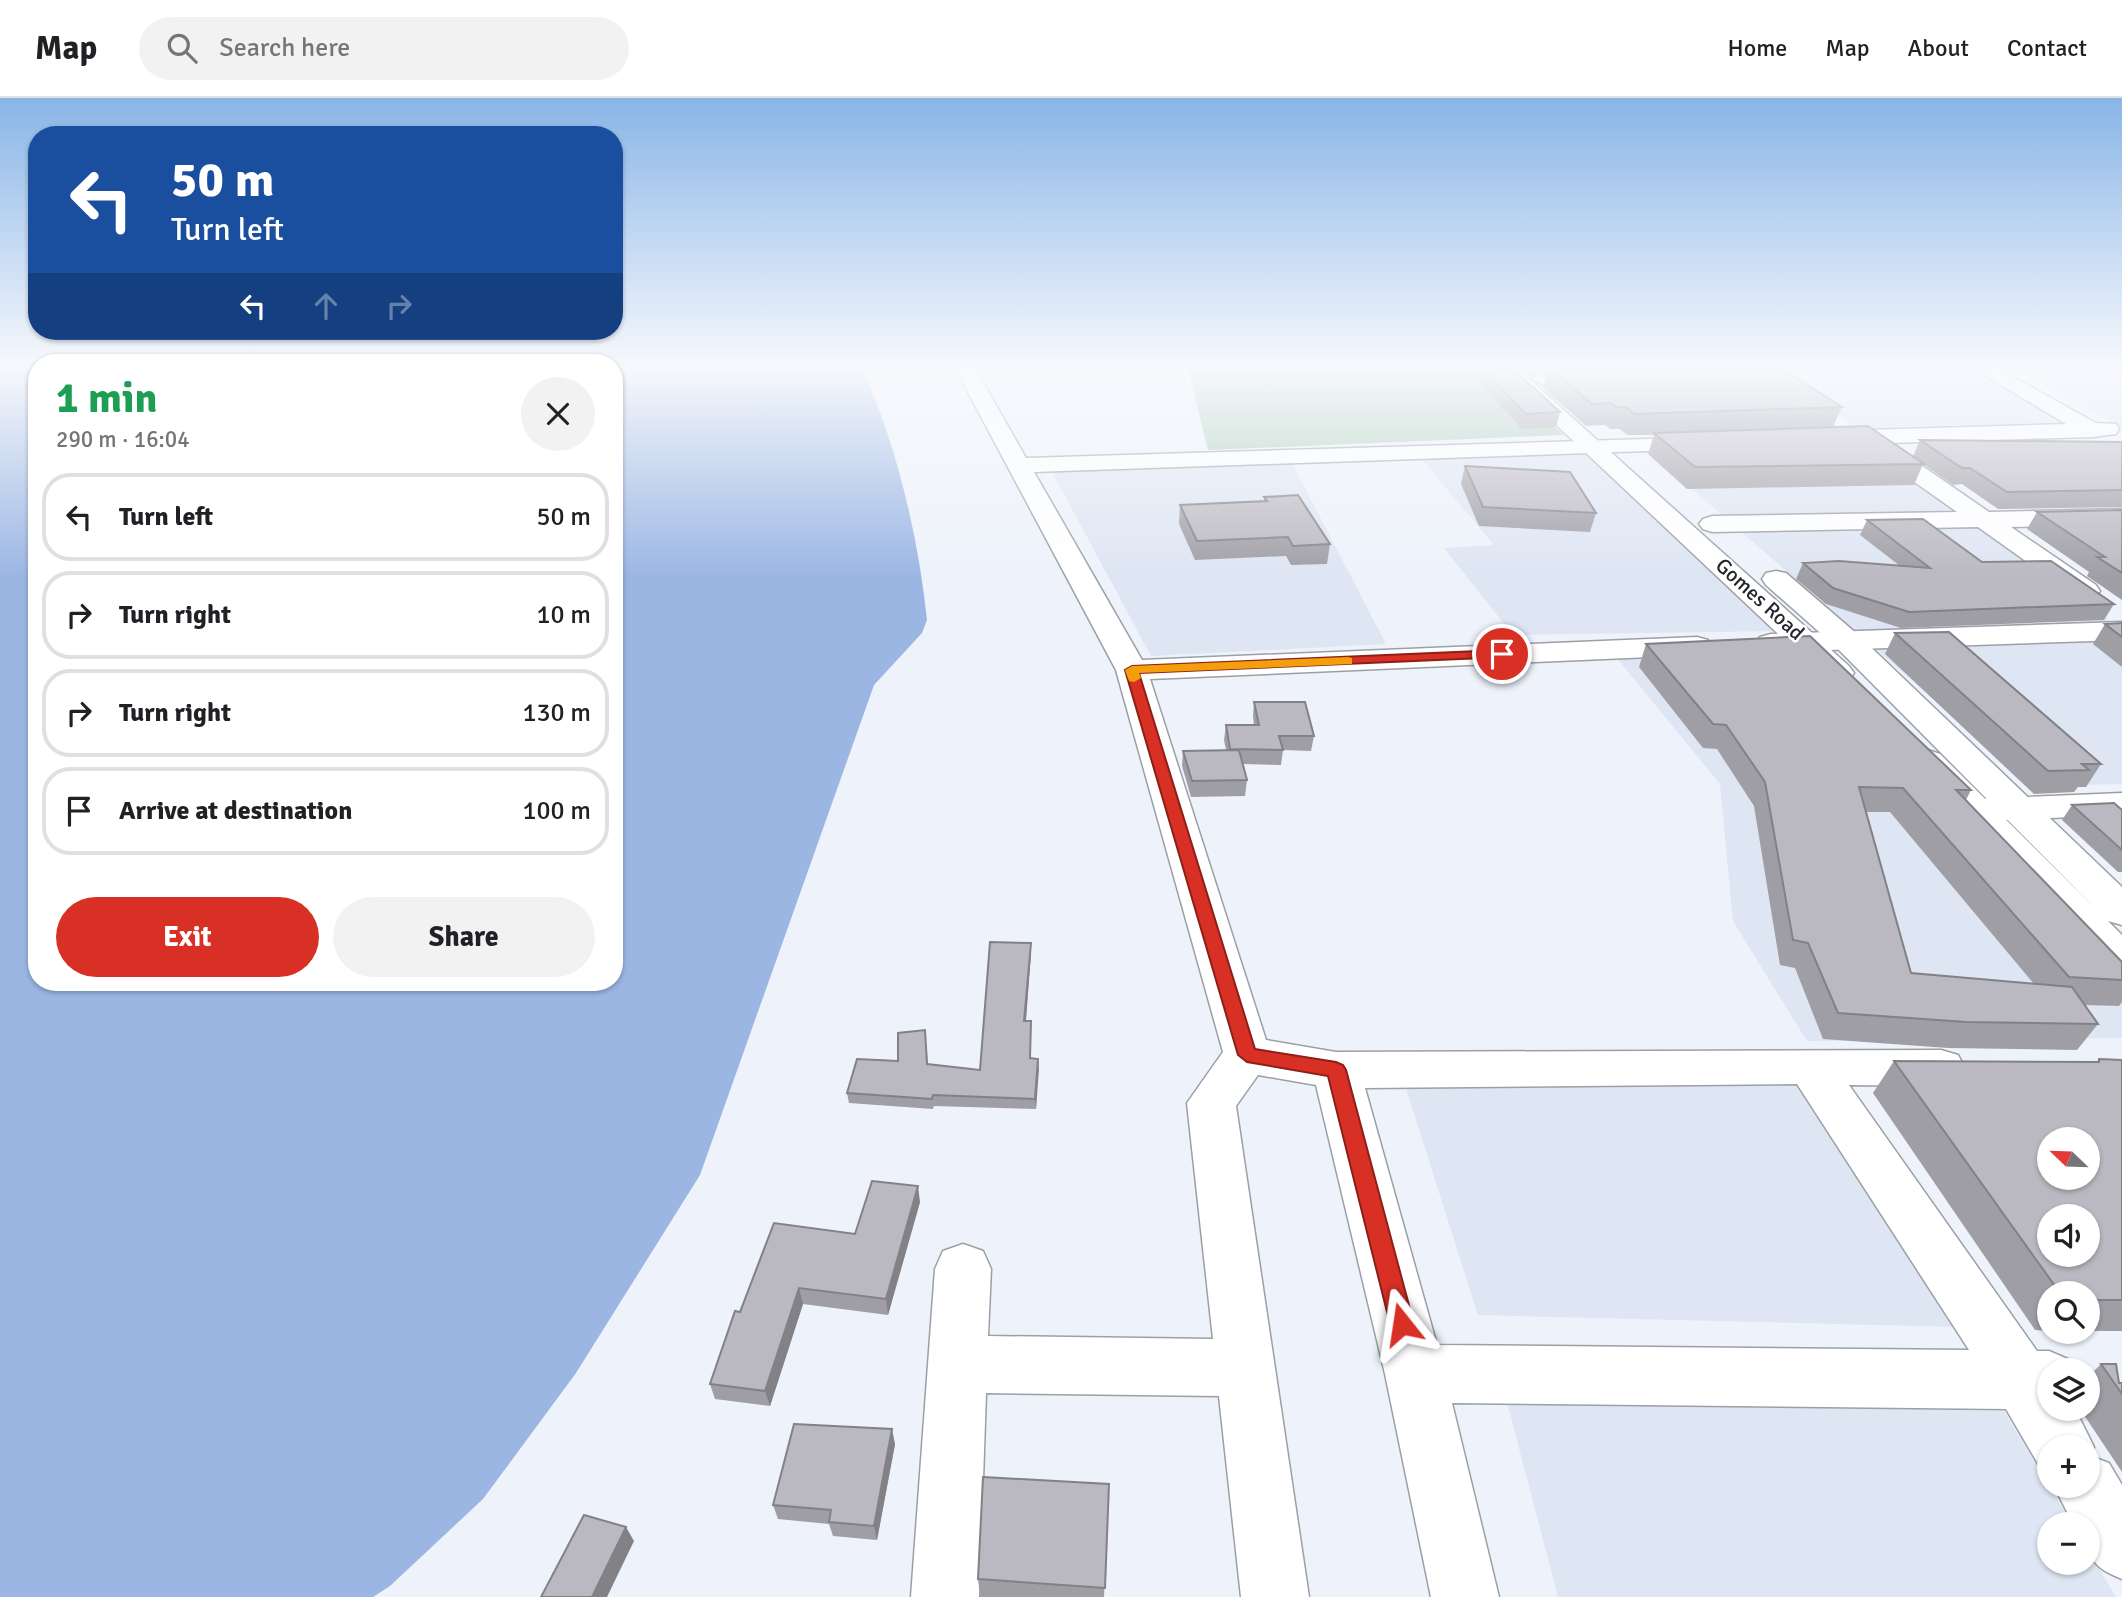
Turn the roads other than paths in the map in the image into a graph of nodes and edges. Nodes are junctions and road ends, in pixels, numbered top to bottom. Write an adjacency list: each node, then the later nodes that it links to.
1 (1005, 438): 9 (street)
2 (1596, 438): 8 (street, Gomes Road)
3 (1598, 438): 8 (street, Gomes Road)
4 (1839, 438): 6 (street)
5 (1866, 438): 11 (street)
6 (1810, 439)
7 (1727, 441): 8 (street)
8 (1604, 444): 9 (street); 12 (street, Gomes Road); 15 (street, Gomes Road)
9 (1021, 465): 16 (street)
10 (2122, 517): 11 (street)
11 (1982, 519): 12 (street); 13 (street)
12 (1712, 524): 14 (street, Gomes Road)
13 (2114, 614): 14 (street)
14 (1846, 640): 15 (street); 20 (street, Gomes Road)
15 (1807, 642): 16 (street); 17 (street, Gomes Road)
16 (1132, 670): 24 (street)
17 (1863, 697)
18 (1909, 742): 21 (street)
19 (2122, 804): 20 (street)
20 (2018, 808): 21 (street); 22 (street, Gomes Road)
21 (1977, 810): 23 (street)
22 (2122, 911)
23 (2122, 961)
24 (1247, 1055): 27 (street); 31 (street)
25 (1810, 1066): 26 (street); 27 (street); 29 (street)
26 (1986, 1069)
27 (1336, 1070): 32 (street)
28 (963, 1269): 30 (street)
29 (2047, 1358)
30 (958, 1364): 31 (street); 36 (street)
31 (1246, 1368): 37 (street)
32 (1415, 1374): 33 (street); 38 (street)
33 (2037, 1380)
34 (2093, 1498): 35 (street)
35 (2122, 1546)
36 (945, 1597)
37 (1275, 1597)
38 (1465, 1597)

